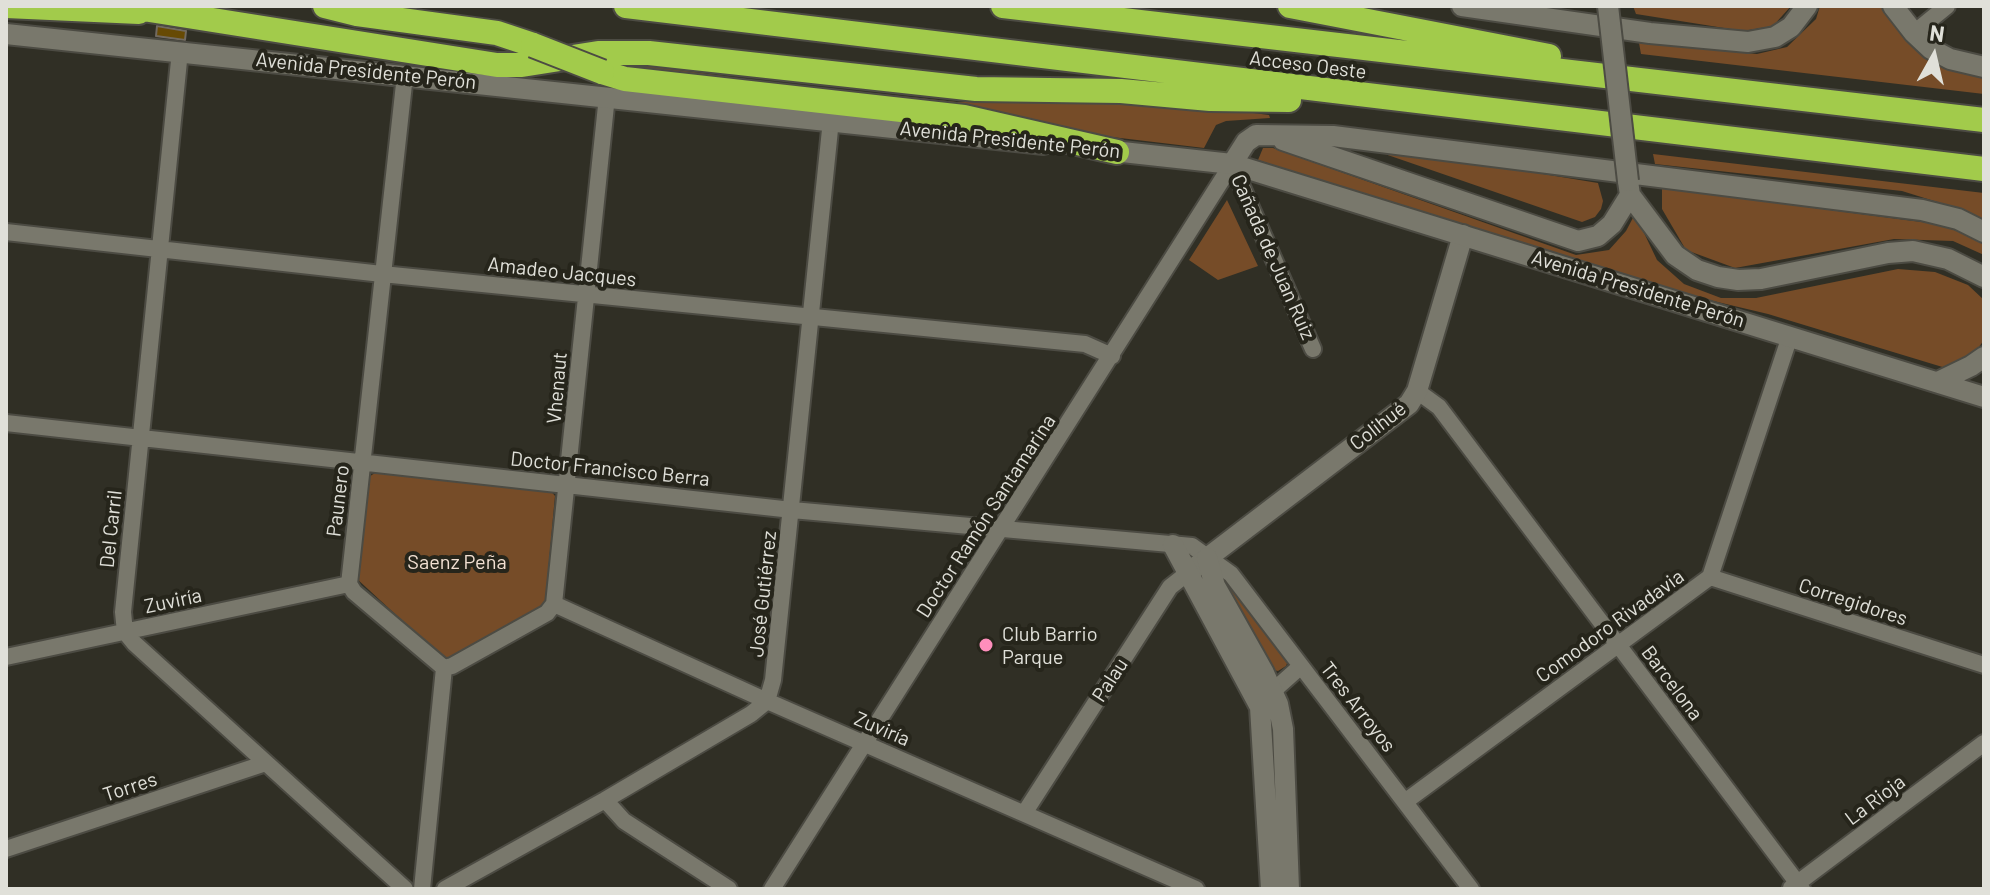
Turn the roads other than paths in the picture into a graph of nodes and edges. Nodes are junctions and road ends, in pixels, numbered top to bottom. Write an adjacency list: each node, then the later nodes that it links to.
1 (6, 6): 12 (highway)
2 (124, 6): 12 (highway)
3 (325, 6): 24 (highway, bridge)
4 (626, 6): 20 (highway, Acceso Oeste)
5 (1003, 6): 18 (highway, Acceso Oeste)
6 (1290, 6): 18 (highway)
7 (1462, 6): 9 (main road)
8 (1608, 6): 27 (main road, bridge)
9 (1807, 6)
10 (1893, 6): 13 (main road)
11 (1947, 6): 13 (street)
12 (175, 14): 20 (highway)
13 (1914, 33): 16 (main road)
14 (6, 34): 15 (main road, Avenida Presidente Perón)
15 (180, 51): 17 (main road, Avenida Presidente Perón); 31 (street, Del Carril)
16 (1984, 67)
17 (405, 75): 19 (main road, Avenida Presidente Perón); 32 (street, Paunero)
18 (1693, 86): 22 (highway, Acceso Oeste)
19 (607, 96): 21 (main road, Avenida Presidente Perón); 34 (street, Vhenaut)
20 (1419, 102): 26 (highway, Acceso Oeste)
21 (831, 120): 24 (main road, Avenida Presidente Perón); 35 (street, José Gutiérrez)
22 (1984, 120)
23 (1268, 135): 25 (main road); 27 (main road); 29 (main road)
24 (1117, 152): 25 (main road, Avenida Presidente Perón)
25 (1232, 164): 30 (main road, Avenida Presidente Perón); 37 (street, Cañada de Juan Ruiz); 38 (street, Doctor Ramón Santamarina)
26 (1984, 169)
27 (1629, 188): 33 (main road, Avenida Presidente Perón)
28 (6, 232): 31 (street, Amadeo Jacques)
29 (1984, 232)
30 (1463, 235): 36 (main road, Avenida Presidente Perón); 41 (main road, Colihué)
31 (158, 250): 32 (street, Amadeo Jacques); 44 (street, Del Carril)
32 (382, 274): 34 (street, Amadeo Jacques); 45 (street, Paunero)
33 (1984, 277)
34 (586, 294): 35 (street, Amadeo Jacques); 46 (street, Vhenaut)
35 (811, 318): 38 (street, Amadeo Jacques); 47 (street, José Gutiérrez)
36 (1790, 336): 40 (main road, Avenida Presidente Perón); 52 (street, Comodoro Rivadavia)
37 (1313, 349)
38 (1112, 356): 48 (street, Doctor Ramón Santamarina)
39 (1984, 357): 40 (main road)
40 (1938, 382): 42 (main road, Avenida Presidente Perón)
41 (1417, 391): 50 (main road, Colihué); 56 (street, Barcelona)
42 (1984, 397)
43 (6, 423): 44 (street, Doctor Francisco Berra)
44 (140, 437): 45 (street, Doctor Francisco Berra); 55 (street, Del Carril)
45 (363, 463): 46 (street, Doctor Francisco Berra); 53 (street, Paunero)
46 (568, 484): 47 (street, Doctor Francisco Berra); 54 (street, Vhenaut)
47 (792, 510): 48 (street, Doctor Francisco Berra); 62 (street, José Gutiérrez)
48 (1001, 529): 49 (street, Doctor Francisco Berra); 63 (street, Doctor Ramón Santamarina)
49 (1173, 545): 50 (street, Doctor Francisco Berra); 51 (main road)
50 (1207, 558): 51 (main road, Palau); 59 (street, Tres Arroyos); 61 (main road)
51 (1189, 572): 68 (street, Palau); 77 (main road)
52 (1710, 577): 56 (street, Comodoro Rivadavia); 58 (street, Corregidores)
53 (349, 584): 55 (street, Zuviría); 60 (street)
54 (554, 604): 60 (street); 62 (street, Zuviría)
55 (125, 632): 57 (street, Zuviría); 65 (street)
56 (1618, 644): 67 (street, Comodoro Rivadavia); 70 (street, Barcelona)
57 (6, 657)
58 (1984, 665)
59 (1301, 666): 61 (street); 67 (street, Tres Arroyos)
60 (444, 668): 72 (street)
61 (1273, 691): 78 (main road)
62 (767, 701): 63 (street, Zuviría); 66 (street)
63 (865, 743): 68 (street, Zuviría); 75 (street, Doctor Ramón Santamarina)
64 (1984, 743): 70 (street, La Rioja)
65 (266, 763): 69 (street, Torres); 71 (street)
66 (605, 800): 73 (street); 74 (street)
67 (1406, 801): 79 (street, Tres Arroyos)
68 (1025, 812): 76 (street, Zuviría)
69 (6, 849)
70 (1796, 887)
71 (405, 889)
72 (422, 889)
73 (445, 889)
74 (729, 889)
75 (772, 889)
76 (1196, 889)
77 (1271, 889)
78 (1289, 889)
79 (1471, 889)

